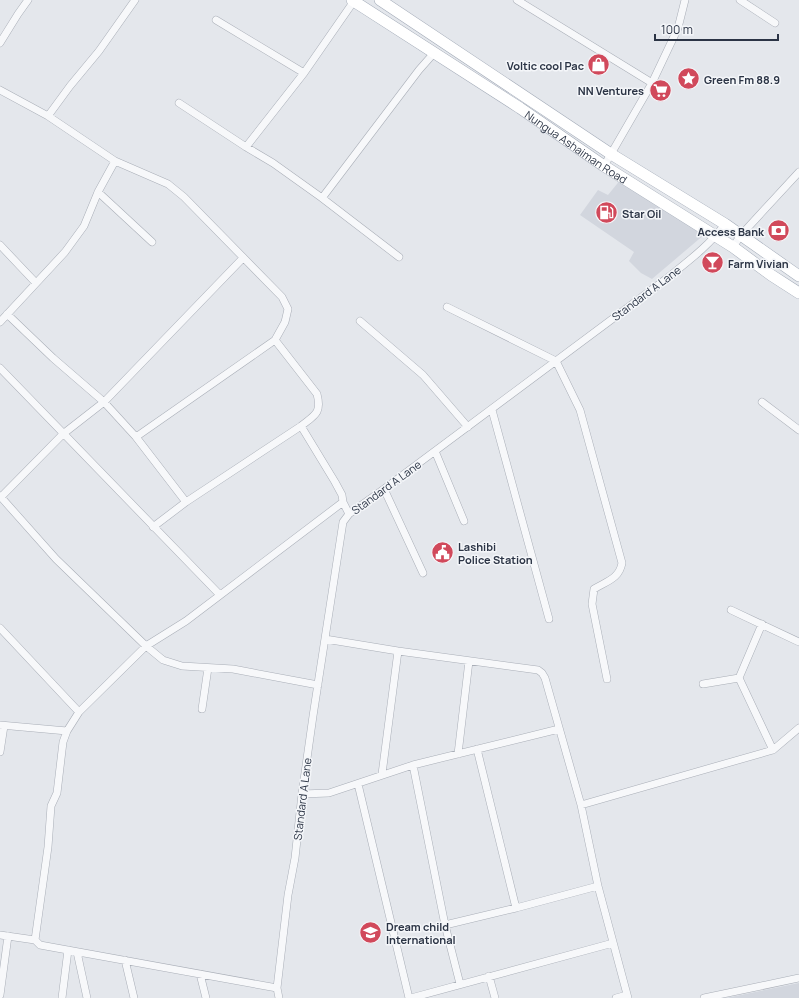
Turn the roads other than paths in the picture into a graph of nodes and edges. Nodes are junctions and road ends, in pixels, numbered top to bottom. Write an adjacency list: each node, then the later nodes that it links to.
1 (28, 0): 10 (street)
2 (135, 0): 16 (street)
3 (380, 0): 18 (main road, Nungua Ashaiman Road)
4 (517, 0): 13 (street)
5 (685, 0): 13 (street)
6 (740, 0): 9 (street)
7 (353, 1): 11 (main road, Nungua Ashaiman Road); 12 (street)
8 (216, 20): 12 (street)
9 (775, 23)
10 (0, 44)
11 (434, 53): 20 (main road, Nungua Ashaiman Road); 23 (street)
12 (304, 73): 17 (street)
13 (652, 83): 18 (street)
14 (0, 90): 16 (street)
15 (179, 103): 17 (street)
16 (48, 116): 19 (street)
17 (246, 147): 23 (street)
18 (611, 154): 20 (street); 24 (main road, Nungua Ashaiman Road)
19 (115, 161): 22 (street); 30 (street)
20 (604, 166): 26 (main road, Nungua Ashaiman Road)
21 (799, 172): 25 (street)
22 (98, 192): 27 (street); 33 (street)
23 (322, 198): 31 (street)
24 (725, 224): 25 (main road, Nungua Ashaiman Road); 26 (street, Standard A Lane)
25 (741, 235): 29 (street); 32 (main road, Nungua Ashaiman Road)
26 (716, 236): 29 (main road, Nungua Ashaiman Road); 40 (street, Standard A Lane)
27 (152, 242)
28 (0, 245): 33 (street)
29 (733, 246): 34 (main road, Nungua Ashaiman Road)
30 (242, 258): 39 (street); 42 (street)
31 (399, 258)
32 (799, 276)
33 (36, 282): 36 (street)
34 (799, 293)
35 (447, 307): 40 (street)
36 (6, 314): 38 (street); 42 (street)
37 (360, 321): 46 (street)
38 (0, 322)
39 (274, 340): 45 (street); 49 (street)
40 (556, 361): 44 (street, Standard A Lane); 71 (street)
41 (0, 368): 48 (street)
42 (104, 402): 48 (street); 49 (street)
43 (762, 402): 47 (street)
44 (492, 410): 46 (street, Standard A Lane); 61 (street)
45 (301, 426): 53 (street); 54 (street)
46 (468, 427): 50 (street, Standard A Lane)
47 (799, 430)
48 (63, 434): 52 (street); 57 (street)
49 (136, 437): 53 (street)
50 (435, 452): 51 (street, Standard A Lane); 56 (street)
51 (384, 489): 55 (street, Standard A Lane); 58 (street)
52 (0, 496): 66 (street)
53 (186, 502): 57 (street)
54 (343, 502): 55 (street); 59 (street)
55 (349, 514): 64 (street, Standard A Lane)
56 (464, 521)
57 (153, 527): 59 (street)
58 (423, 573)
59 (220, 595): 66 (street)
60 (731, 610): 62 (street)
61 (549, 619)
62 (762, 624): 65 (street); 70 (street)
63 (0, 628): 75 (street)
64 (325, 638): 67 (street); 73 (street, Standard A Lane)
65 (799, 642)
66 (146, 646): 69 (street); 75 (street)
67 (398, 651): 68 (street); 85 (street)
68 (469, 660): 78 (street); 83 (street)
69 (208, 668): 73 (street); 74 (street)
70 (739, 678): 72 (street); 81 (street)
71 (607, 679)
72 (703, 684)
73 (318, 685): 87 (street, Standard A Lane)
74 (202, 709)
75 (79, 712): 79 (street)
76 (2, 726): 79 (street); 82 (street)
77 (799, 728): 81 (street)
78 (560, 729): 80 (street); 88 (street)
79 (67, 731): 94 (street)
80 (477, 749): 83 (street); 90 (street)
81 (773, 750): 88 (street)
82 (0, 752)
83 (458, 754): 84 (street)
84 (414, 764): 85 (street); 91 (street)
85 (382, 774): 86 (street)
86 (358, 784): 87 (street); 111 (street)
87 (302, 794): 103 (street, Standard A Lane)
88 (581, 805): 89 (street)
89 (598, 886): 90 (street); 95 (street)
90 (516, 908): 91 (street)
91 (445, 924): 102 (street)
92 (0, 935): 93 (street)
93 (8, 936): 94 (street); 104 (street)
94 (35, 940): 96 (street)
95 (613, 943): 100 (street); 105 (street)
96 (68, 950): 97 (street); 106 (street)
97 (77, 952): 98 (street); 107 (street)
98 (125, 960): 99 (street); 108 (street)
99 (200, 974): 103 (street); 109 (street)
100 (490, 976): 102 (street); 112 (street)
101 (799, 978): 114 (street)
102 (460, 984): 111 (street)
103 (277, 988): 110 (street, Standard A Lane)
104 (0, 996)
105 (627, 996): 113 (street)
106 (62, 998)
107 (87, 998)
108 (134, 998)
109 (206, 998)
110 (279, 998)
111 (410, 998)
112 (495, 998)
113 (616, 998)
114 (704, 998)

